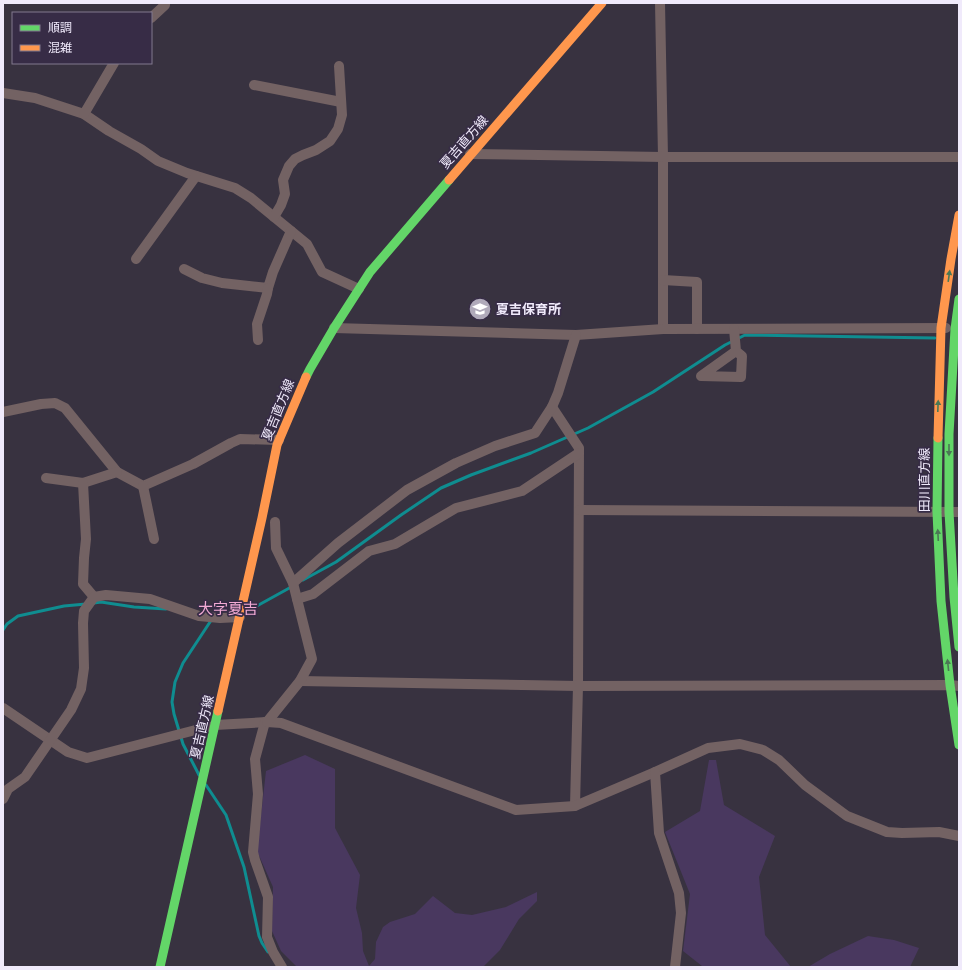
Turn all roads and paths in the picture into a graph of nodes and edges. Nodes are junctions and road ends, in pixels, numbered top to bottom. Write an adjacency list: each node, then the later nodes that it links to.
1 (165, 3): 4 (street)
2 (602, 3): 11 (main road, 夏吉直方線)
3 (660, 3): 12 (street)
4 (152, 17)
5 (113, 64): 10 (street)
6 (339, 66): 9 (street)
7 (254, 85): 9 (street)
8 (3, 93): 10 (street)
9 (341, 102): 16 (street)
10 (84, 114): 14 (street)
11 (470, 154): 12 (street); 22 (main road, 夏吉直方線)
12 (663, 157): 13 (street); 20 (street)
13 (959, 157)
14 (196, 176): 16 (street); 18 (street)
15 (959, 215): 25 (main road, 田川直方線, one-way to 15)
16 (274, 217): 17 (street)
17 (291, 231): 21 (street); 22 (street)
18 (136, 259)
19 (184, 269): 21 (street)
20 (663, 280): 26 (street); 27 (street)
21 (268, 288): 31 (street)
22 (359, 289): 24 (main road, 夏吉直方線)
23 (959, 300): 29 (main road, 田川直方線)
24 (334, 328): 30 (street); 35 (main road, 夏吉直方線)
25 (941, 328): 28 (street); 29 (street); 42 (main road, 田川直方線, one-way to 25)
26 (663, 329): 27 (street); 30 (street)
27 (697, 329): 28 (street)
28 (734, 329): 32 (street)
29 (957, 329): 43 (main road, 田川直方線, one-way to 43)
30 (576, 335): 33 (street)
31 (258, 340)
32 (736, 351)
33 (552, 407): 36 (street); 46 (street)
34 (3, 412): 37 (street)
35 (279, 440): 40 (street); 49 (main road, 夏吉直方線)
36 (579, 453): 41 (street); 48 (street)
37 (117, 472): 39 (street); 40 (street)
38 (46, 478): 39 (street)
39 (83, 483): 47 (street)
40 (143, 486): 45 (street)
41 (579, 510): 42 (street); 53 (street)
42 (936, 512): 43 (street); 52 (main road, 田川直方線, one-way to 42)
43 (954, 512): 50 (main road, 田川直方線)
44 (275, 522): 46 (street)
45 (154, 539)
46 (293, 583): 48 (street)
47 (94, 597): 49 (street); 57 (street)
48 (297, 599): 51 (street)
49 (240, 617): 56 (main road, 夏吉直方線)
50 (959, 647)
51 (300, 682): 53 (street); 55 (street)
52 (955, 685): 53 (street); 58 (main road, 田川直方線)
53 (578, 686): 61 (street)
54 (3, 708): 57 (street)
55 (266, 722): 56 (street); 61 (street); 64 (street)
56 (216, 725): 57 (street); 63 (main road, 夏吉直方線)
57 (50, 740): 60 (street)
58 (959, 745)
59 (655, 772): 61 (street); 62 (street); 65 (street)
60 (3, 799)
61 (575, 806)
62 (959, 836)
63 (160, 967)
64 (282, 967)
65 (675, 967)

